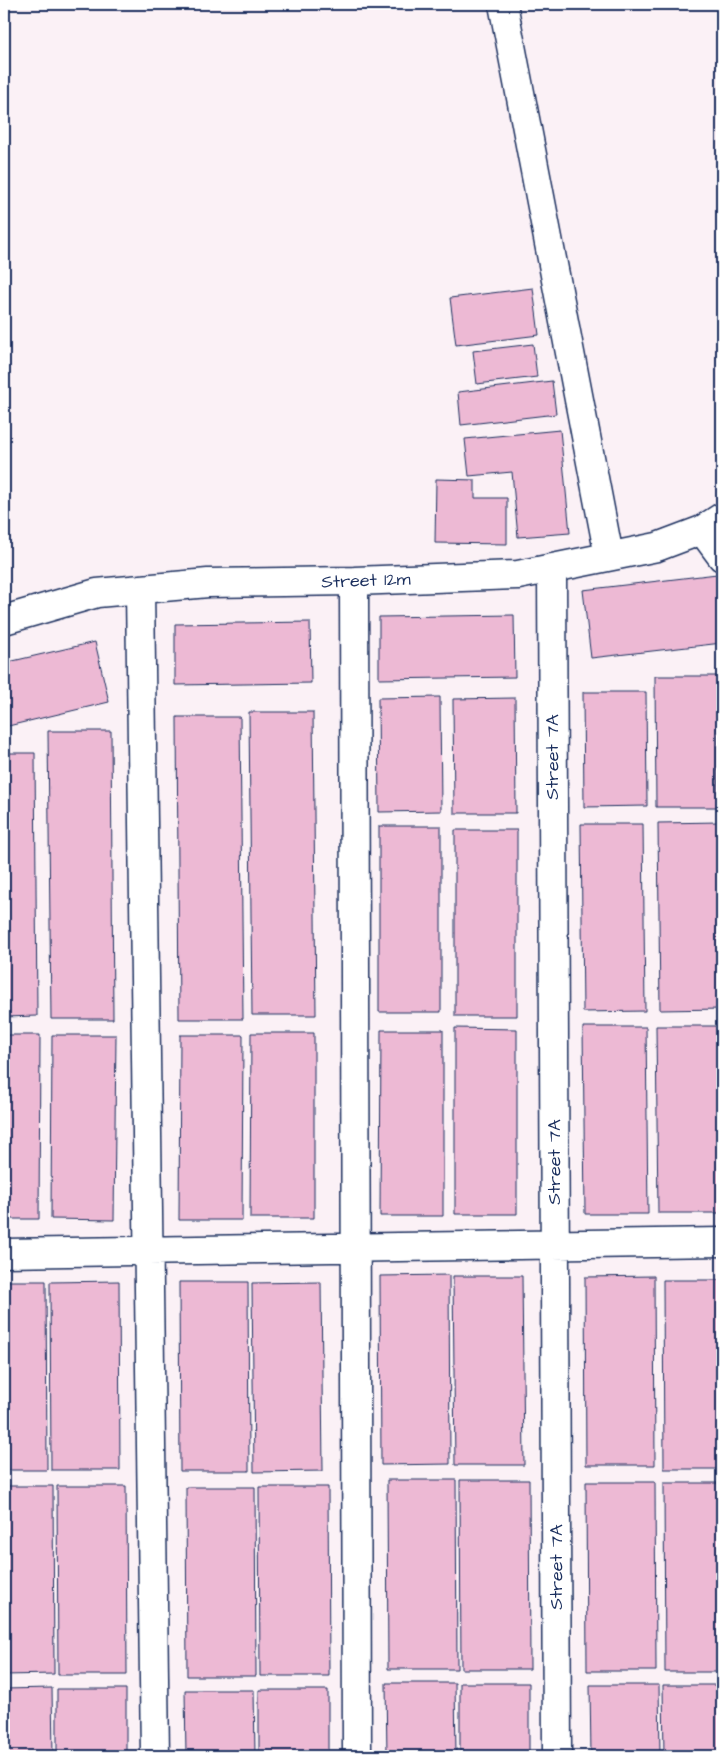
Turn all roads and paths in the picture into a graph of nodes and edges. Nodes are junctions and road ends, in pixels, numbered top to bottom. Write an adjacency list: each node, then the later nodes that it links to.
1 (503, 4): 3 (street)
2 (712, 523): 3 (street, Street 12m); 4 (street)
3 (609, 556): 5 (street, Street 12m)
4 (722, 556)
5 (552, 568): 6 (street, Street 12m); 10 (street, Street 7A)
6 (354, 581): 7 (street, Street 12m); 11 (street)
7 (140, 590): 8 (street, Street 12m); 12 (street)
8 (4, 620)
9 (722, 1242): 10 (street)
10 (554, 1245): 11 (street); 16 (street, Street 7A)
11 (355, 1248): 12 (street); 15 (street)
12 (148, 1251): 13 (street); 14 (street)
13 (4, 1252)
14 (155, 1756)
15 (356, 1756)
16 (557, 1756)

